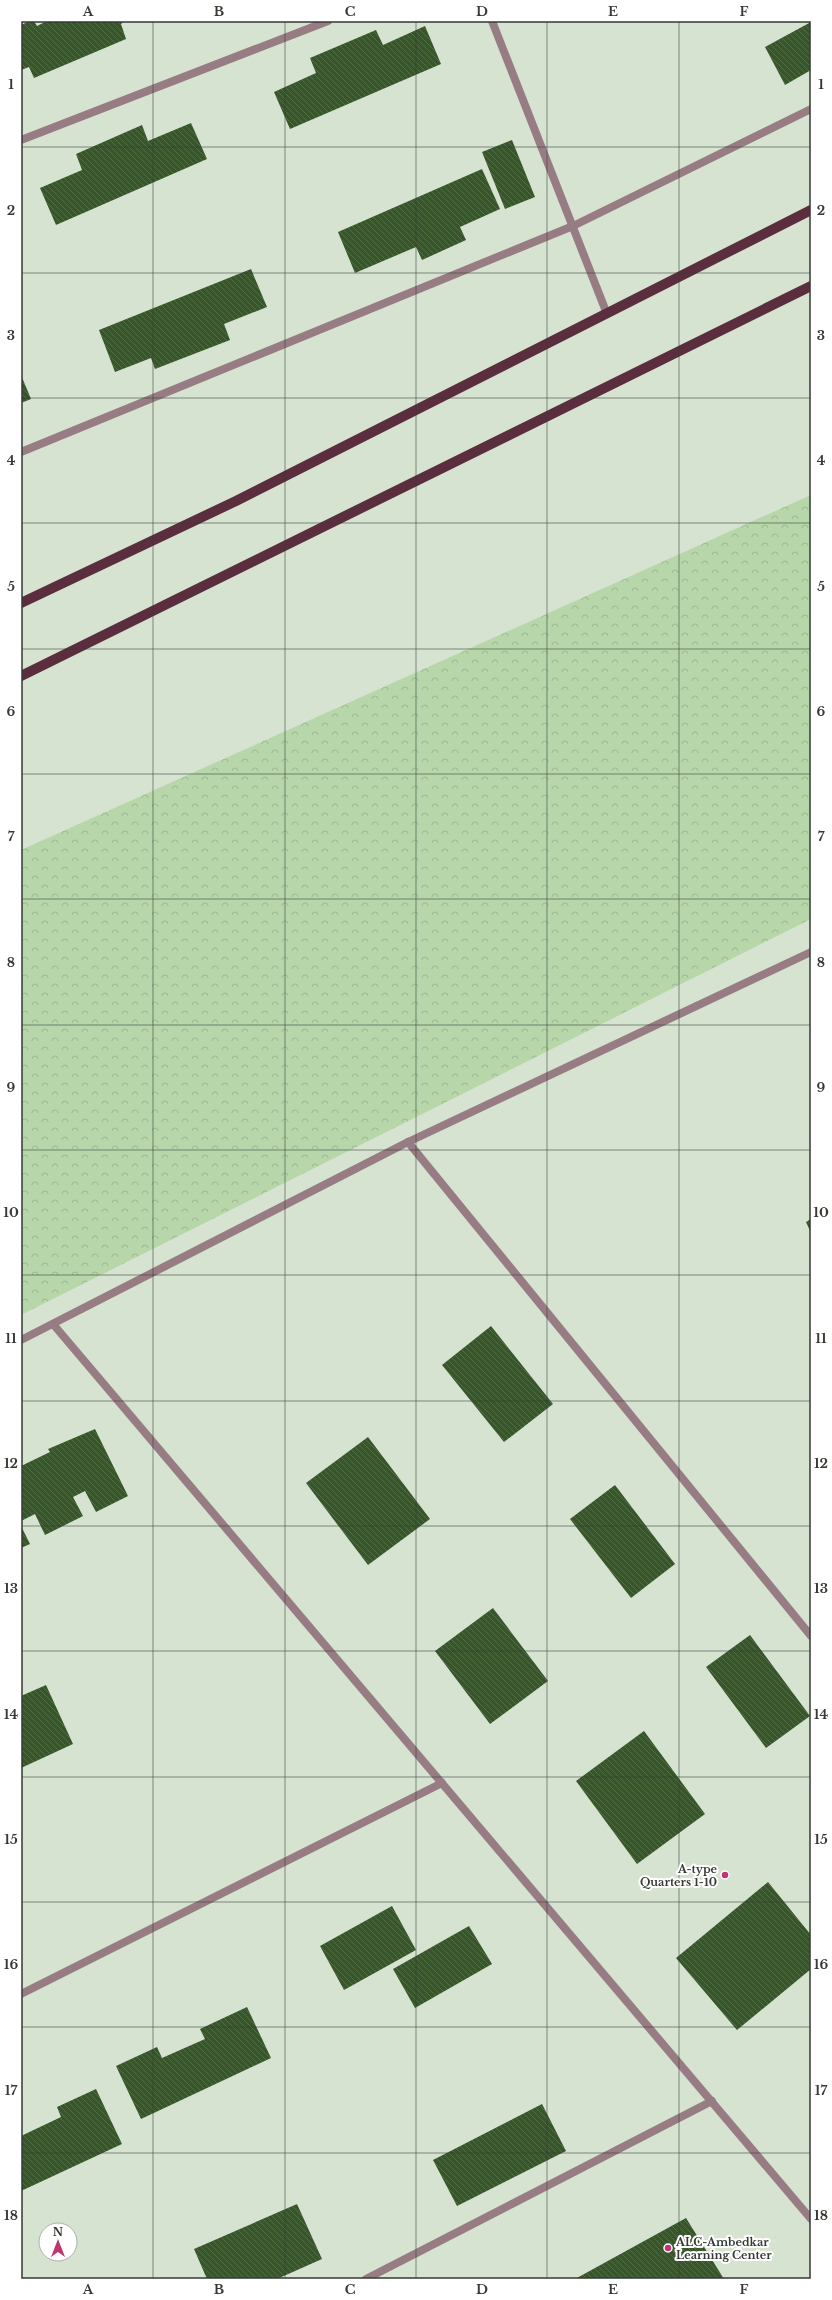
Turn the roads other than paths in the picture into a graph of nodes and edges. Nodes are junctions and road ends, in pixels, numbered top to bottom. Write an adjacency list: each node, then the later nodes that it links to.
1 (328, 21): 4 (street)
2 (492, 21): 6 (street)
3 (811, 109): 6 (street)
4 (21, 140)
5 (811, 210): 8 (main road)
6 (573, 226): 8 (street); 9 (street)
7 (811, 286): 11 (main road)
8 (607, 314): 10 (main road)
9 (21, 452)
10 (21, 603)
11 (21, 676)
12 (811, 952): 13 (street)
13 (408, 1142): 14 (street); 16 (street)
14 (53, 1324): 15 (street); 17 (street)
15 (21, 1340)
16 (811, 1636)
17 (442, 1783): 18 (street); 19 (street)
18 (21, 1994)
19 (712, 2101): 20 (street); 21 (street)
20 (811, 2219)
21 (366, 2279)

